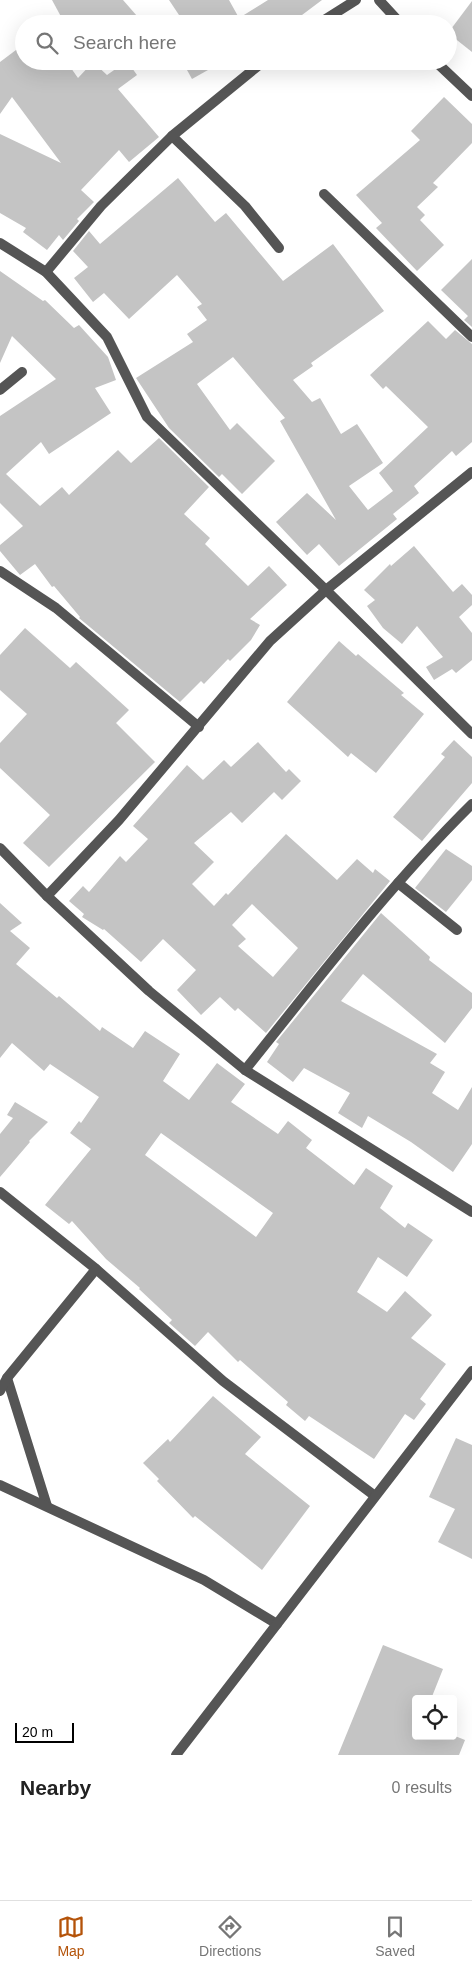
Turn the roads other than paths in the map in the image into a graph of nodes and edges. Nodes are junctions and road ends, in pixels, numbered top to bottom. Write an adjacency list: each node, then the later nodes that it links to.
1 (356, 0): 3 (street)
2 (380, 0): 4 (street)
3 (332, 15)
4 (393, 15)
5 (253, 70): 8 (street)
6 (444, 70): 7 (street)
7 (472, 96)
8 (172, 136): 11 (street); 12 (street)
9 (324, 194): 13 (street)
10 (0, 242): 12 (street)
11 (279, 248)
12 (46, 272): 18 (street)
13 (472, 337)
14 (22, 372): 15 (street)
15 (0, 390)
16 (472, 472): 18 (street)
17 (0, 571): 19 (street)
18 (326, 590): 19 (street); 20 (street)
19 (199, 727): 24 (street)
20 (472, 734)
21 (472, 804): 23 (street)
22 (0, 848): 24 (street)
23 (398, 882): 25 (street); 26 (street)
24 (47, 896): 26 (street)
25 (457, 930)
26 (245, 1070): 28 (street)
27 (0, 1192): 29 (street)
28 (472, 1212)
29 (96, 1268): 31 (street); 34 (street)
30 (472, 1371): 34 (street)
31 (7, 1378): 32 (street); 35 (street)
32 (0, 1391)
33 (0, 1484): 35 (street)
34 (375, 1496): 36 (street)
35 (46, 1506): 36 (street)
36 (277, 1624): 37 (street)
37 (176, 1755)

